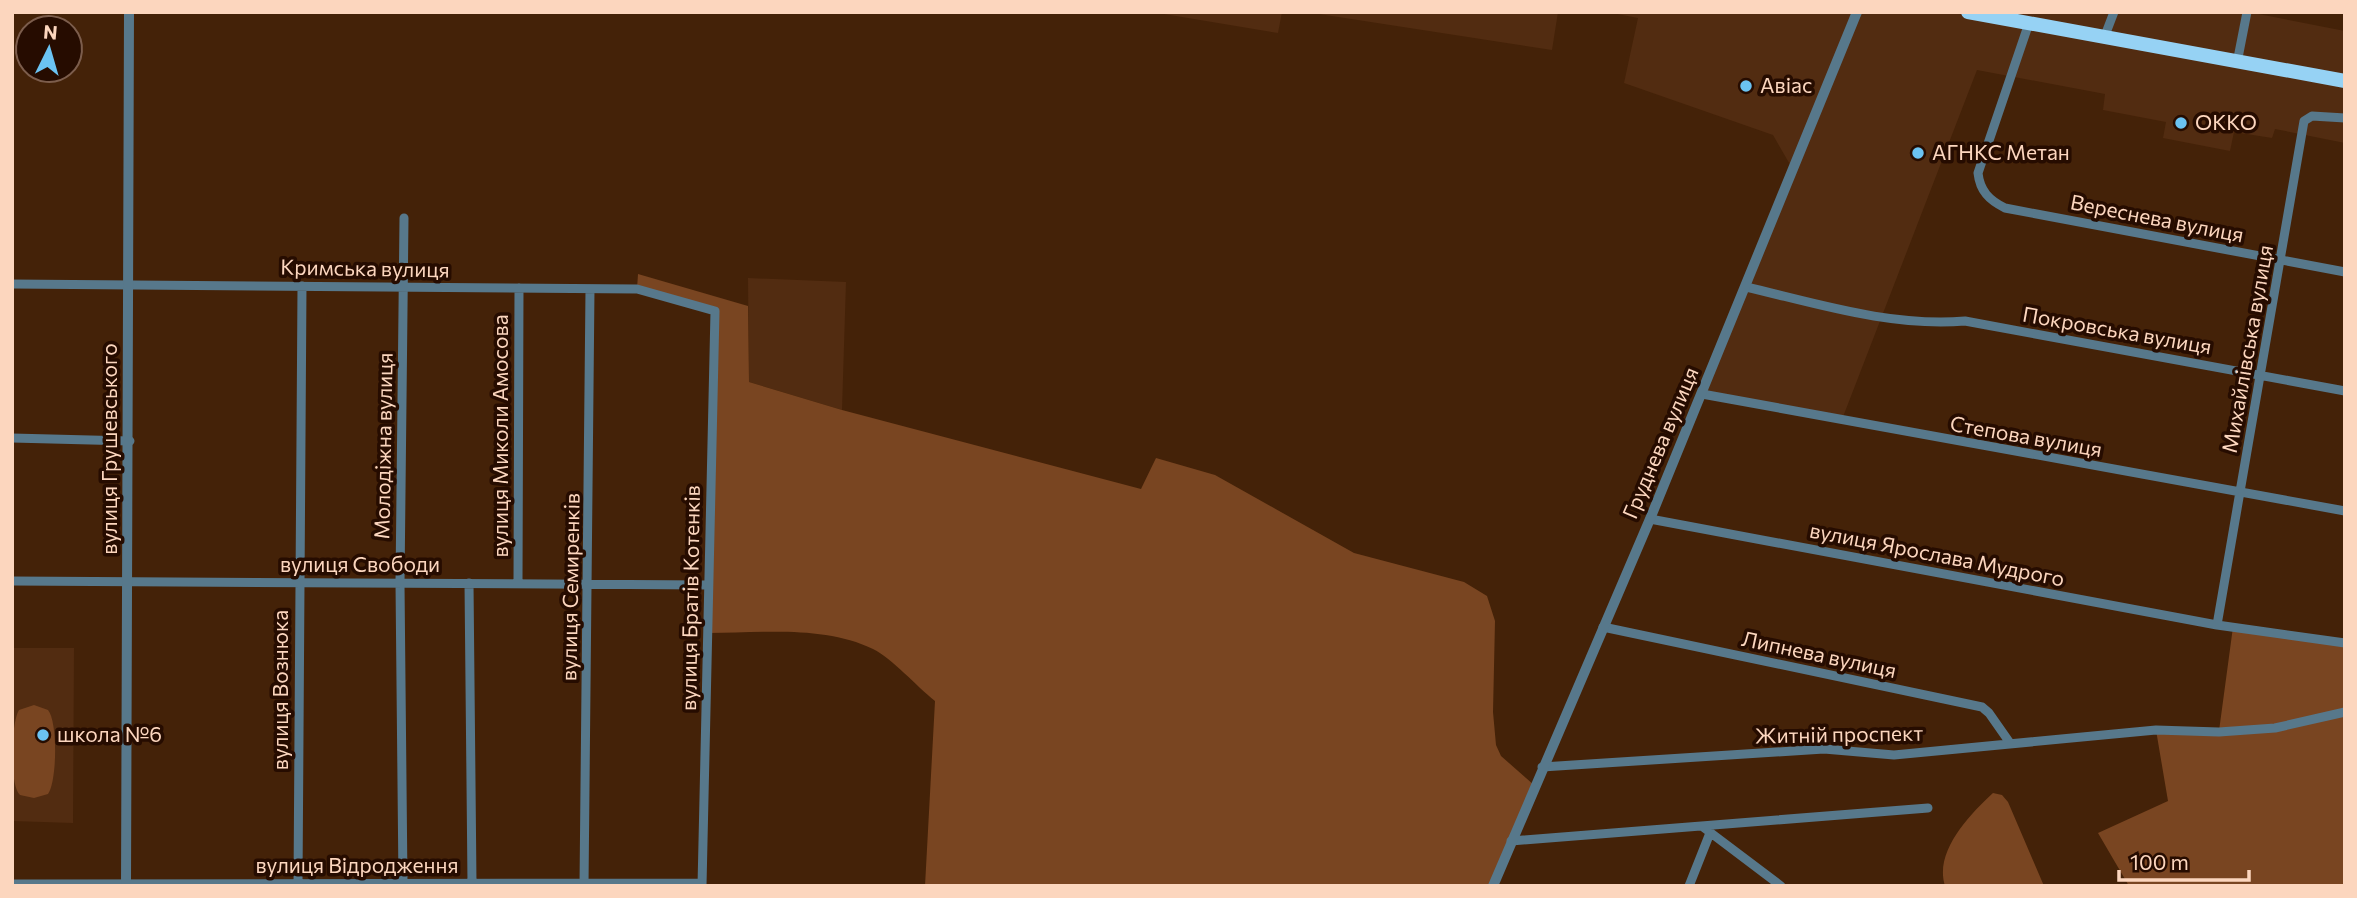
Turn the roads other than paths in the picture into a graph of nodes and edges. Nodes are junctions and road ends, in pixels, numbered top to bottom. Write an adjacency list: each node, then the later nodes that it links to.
1 (130, 12): 15 (street, вулиця Грушевського)
2 (1857, 12): 19 (street, Груднева вулиця)
3 (1968, 12): 6 (highway)
4 (2114, 12): 8 (street)
5 (2247, 12): 9 (street)
6 (1995, 15): 7 (highway)
7 (2029, 23): 8 (highway); 13 (street, Вереснева вулиця)
8 (2104, 38): 9 (highway)
9 (2237, 63): 10 (highway)
10 (2345, 81)
11 (2345, 118): 13 (street, Михайлівська вулиця)
12 (404, 218): 18 (street, Молодіжна вулиця)
13 (2282, 261): 14 (street, Вереснева вулиця); 23 (street, Михайлівська вулиця)
14 (2345, 272)
15 (128, 283): 16 (street, Кримська вулиця); 17 (street, Кримська вулиця); 27 (street, вулиця Грушевського)
16 (12, 284)
17 (302, 286): 18 (street, Кримська вулиця); 33 (street, вулиця Вознюка)
18 (404, 287): 20 (street, Кримська вулиця); 34 (street, Молодіжна вулиця)
19 (1746, 287): 23 (street, Покровська вулиця); 25 (street, Груднева вулиця)
20 (519, 288): 21 (street, Кримська вулиця); 36 (street, вулиця Миколи Амосова)
21 (590, 289): 22 (street, Кримська вулиця); 37 (street, вулиця Семиренків)
22 (715, 311): 38 (street, вулиця Братів Котенків)
23 (2261, 375): 24 (street, Покровська вулиця); 28 (street, Михайлівська вулиця)
24 (2345, 391)
25 (1702, 394): 28 (street, Степова вулиця); 30 (street, Груднева вулиця)
26 (12, 438): 27 (street)
27 (130, 441): 32 (street, вулиця Грушевського)
28 (2241, 493): 29 (street, Степова вулиця); 39 (street, Михайлівська вулиця)
29 (2345, 511)
30 (1650, 519): 39 (street, вулиця Ярослава Мудрого); 40 (street, Груднева вулиця)
31 (12, 581): 32 (street, вулиця Свободи)
32 (129, 581): 33 (street, вулиця Свободи); 54 (street, вулиця Грушевського)
33 (299, 583): 34 (street, вулиця Свободи); 51 (street, вулиця Вознюка)
34 (400, 583): 35 (street, вулиця Свободи); 48 (street, Молодіжна вулиця)
35 (470, 583): 36 (street, вулиця Свободи); 49 (street)
36 (518, 584): 37 (street, вулиця Свободи)
37 (589, 584): 38 (street, вулиця Свободи); 52 (street, вулиця Семиренків)
38 (708, 585): 53 (street, вулиця Братів Котенків)
39 (2217, 625): 41 (street, вулиця Ярослава Мудрого)
40 (1603, 627): 43 (street, Липнева вулиця); 44 (street, Груднева вулиця)
41 (2345, 643)
42 (2345, 712): 43 (street, Житній проспект)
43 (2010, 743): 44 (street, Житній проспект)
44 (1542, 767): 47 (street, Груднева вулиця)
45 (1928, 808): 46 (street)
46 (1706, 830): 47 (street); 56 (street); 57 (street)
47 (1511, 841): 55 (street, Груднева вулиця)
48 (403, 883): 49 (street, вулиця Відродження); 51 (street, вулиця Відродження)
49 (472, 883): 52 (street, вулиця Відродження)
50 (12, 884): 54 (street, вулиця Відродження)
51 (298, 884): 54 (street, вулиця Відродження)
52 (584, 884): 53 (street, вулиця Відродження)
53 (702, 884)
54 (126, 885)
55 (1493, 886)
56 (1689, 886)
57 (1782, 886)

